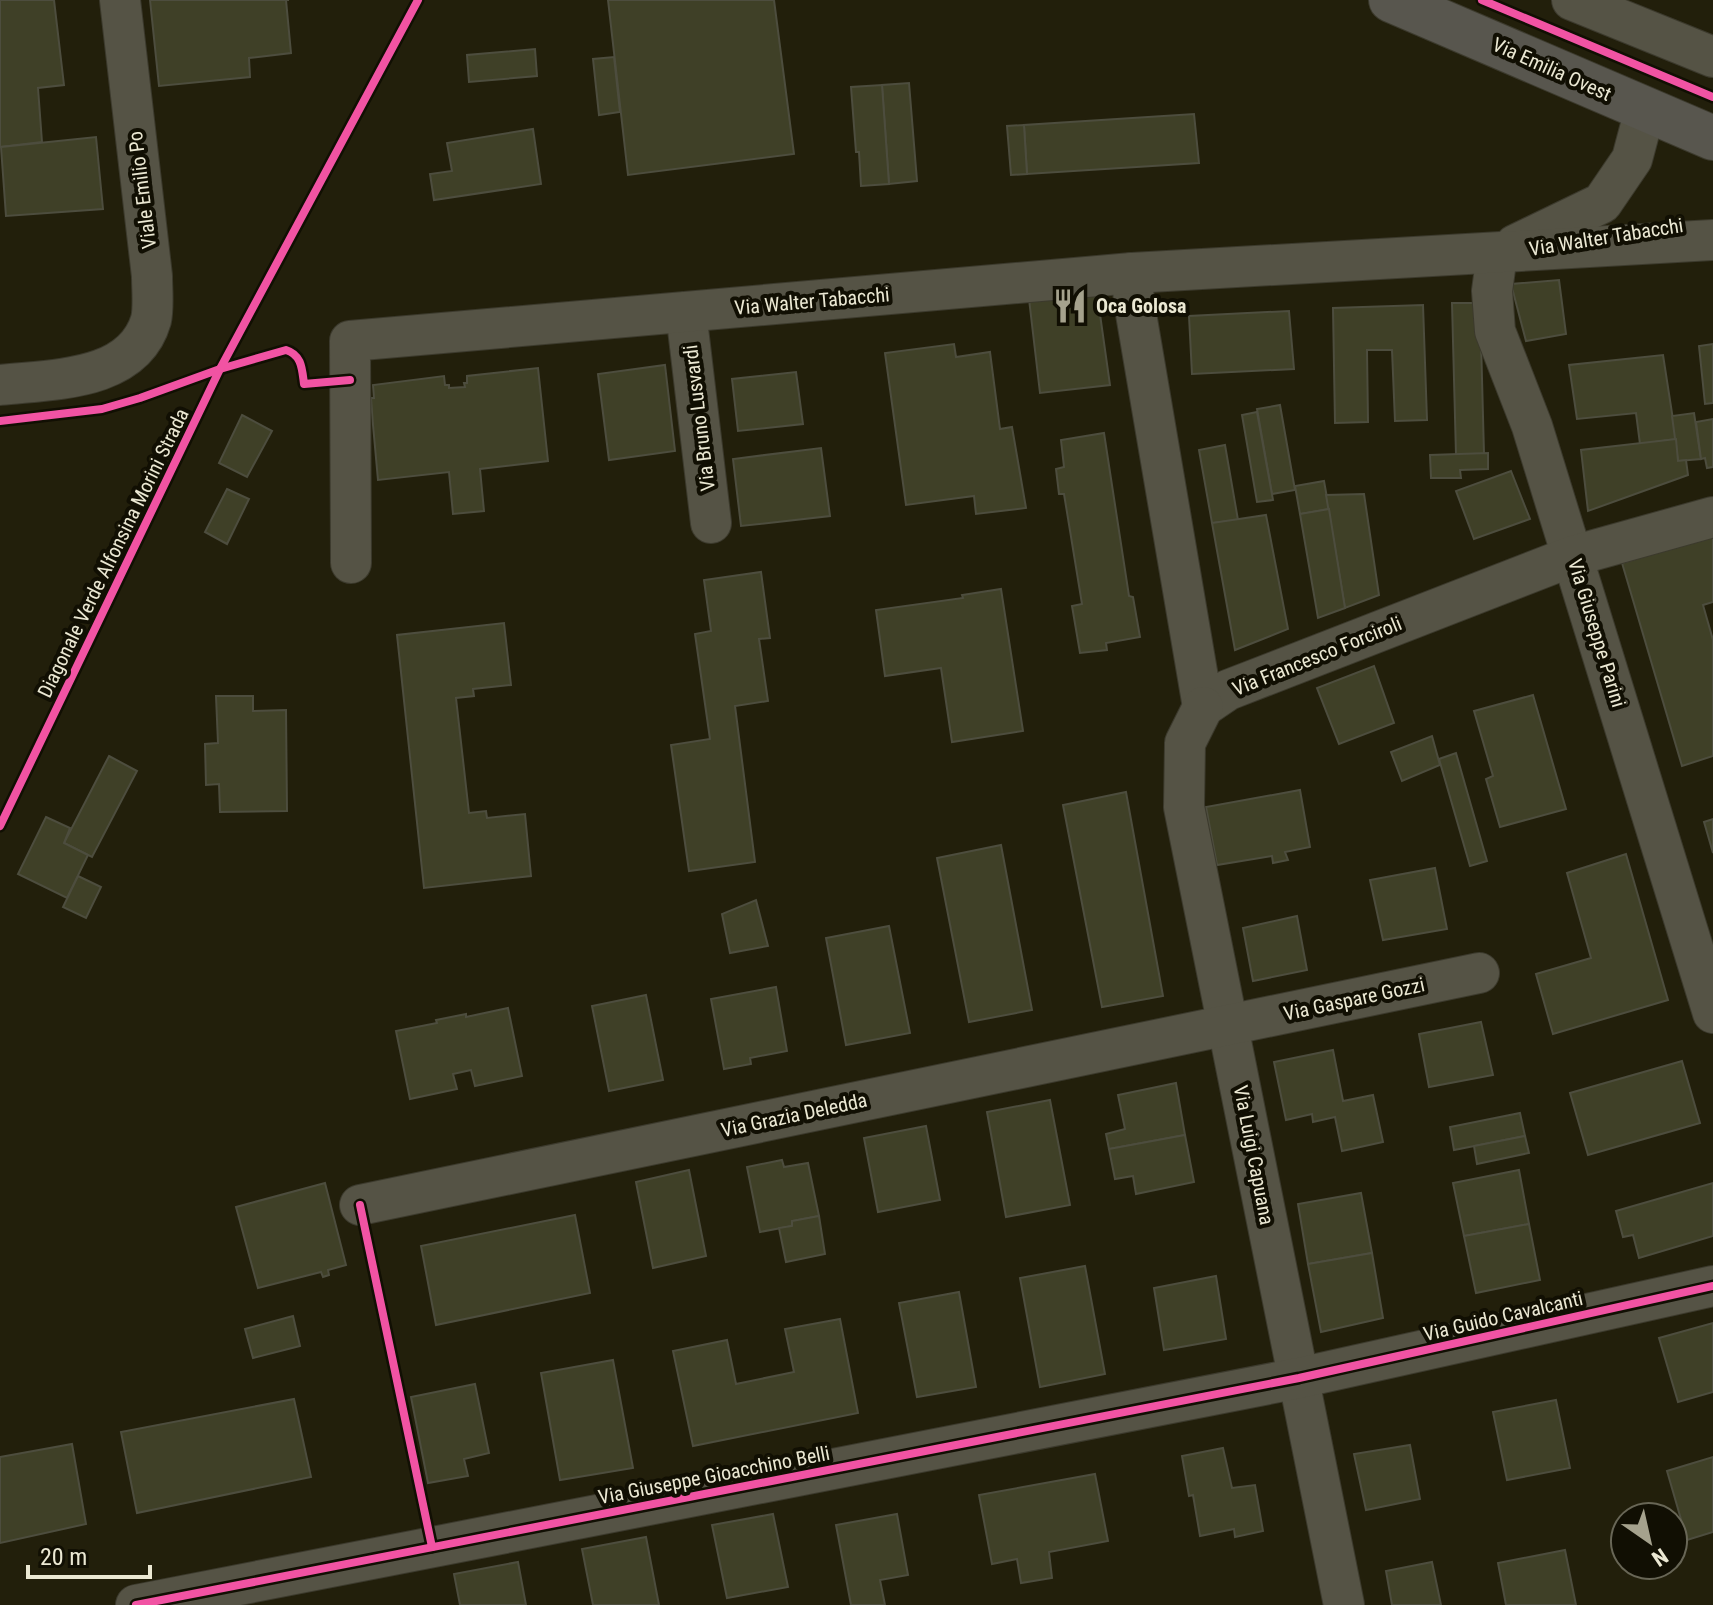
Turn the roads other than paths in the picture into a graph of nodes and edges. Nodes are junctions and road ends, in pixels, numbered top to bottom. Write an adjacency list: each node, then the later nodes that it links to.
1 (120, 0): 12 (street, Viale Emilio Po)
2 (1391, 0): 5 (main road, Via Emilia Ovest)
3 (1572, 0): 4 (street)
4 (1713, 57)
5 (1645, 110): 6 (main road, Via Emilia Ovest); 9 (street, Via Walter Tabacchi)
6 (1713, 138)
7 (1713, 211): 9 (street, Via Walter Tabacchi)
8 (1713, 240): 9 (street, Via Walter Tabacchi)
9 (1497, 254): 10 (street, Via Walter Tabacchi); 15 (street, Via Giuseppe Parini)
10 (1132, 273): 11 (street, Via Walter Tabacchi); 17 (street)
11 (686, 312): 14 (street, Via Bruno Lusvardi); 16 (street, Via Walter Tabacchi)
12 (0, 385)
13 (1713, 517): 15 (street, Via Francesco Forciroli)
14 (711, 523)
15 (1573, 556): 17 (street, Via Francesco Forciroli); 19 (street, Via Giuseppe Parini)
16 (351, 563)
17 (1203, 707): 20 (street, Via Luigi Capuana)
18 (1479, 973): 20 (street, Via Gaspare Gozzi)
19 (1713, 1013)
20 (1228, 1025): 21 (street, Via Grazia Deledda); 23 (street, Via Luigi Capuana)
21 (360, 1205)
22 (1713, 1286): 23 (street, Via Guido Cavalcanti)
23 (1299, 1378): 24 (street, Via Giuseppe Gioacchino Belli); 25 (street, Via Luigi Capuana)
24 (136, 1605)
25 (1344, 1605)

